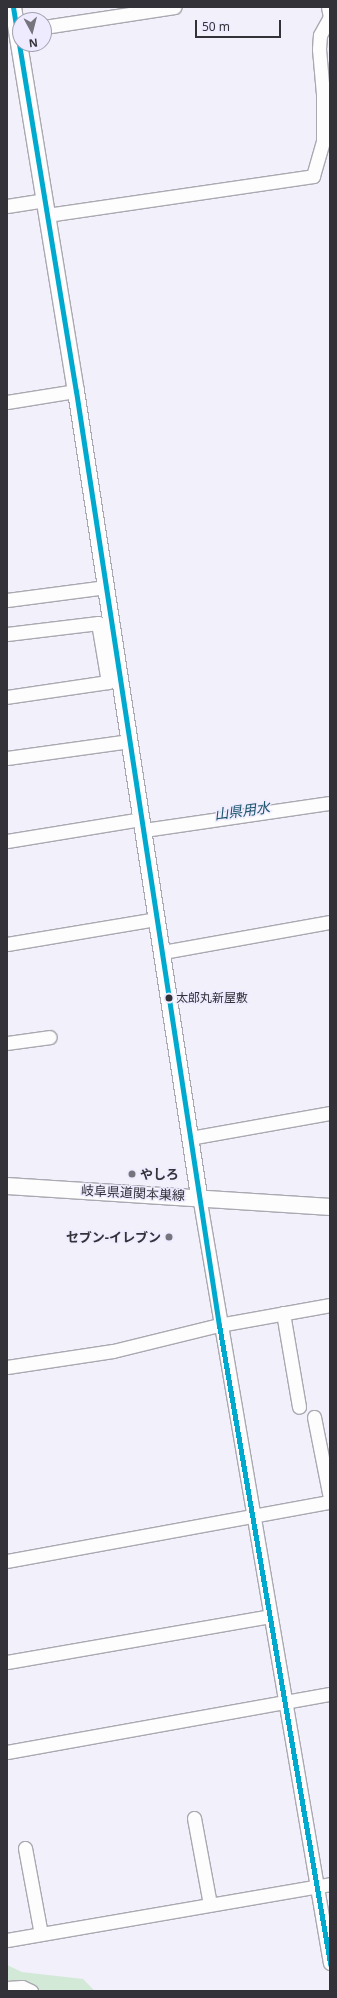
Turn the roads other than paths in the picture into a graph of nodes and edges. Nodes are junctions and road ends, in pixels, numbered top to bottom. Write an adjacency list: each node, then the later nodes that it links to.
1 (174, 7): 3 (street)
2 (328, 7): 6 (street)
3 (52, 26)
4 (18, 52): 6 (main road)
5 (7, 206): 6 (street)
6 (45, 207): 7 (main road)
7 (76, 391): 8 (street); 9 (main road)
8 (7, 402)
9 (106, 588): 10 (street); 13 (main road)
10 (7, 600)
11 (7, 634): 12 (street)
12 (7, 696)
13 (130, 741): 14 (street); 16 (main road)
14 (7, 758)
15 (330, 803): 16 (street)
16 (143, 825): 17 (street); 18 (main road)
17 (7, 841)
18 (157, 919): 20 (street); 21 (main road)
19 (330, 922): 21 (street)
20 (7, 944)
21 (163, 952): 25 (main road)
22 (50, 1037): 23 (street)
23 (7, 1044)
24 (330, 1113): 25 (street)
25 (190, 1138): 27 (main road)
26 (7, 1186): 27 (main road, 岐阜県道関本巣線)
27 (199, 1196): 28 (main road, 岐阜県道関本巣線); 31 (street)
28 (330, 1207)
29 (330, 1305): 30 (street)
30 (283, 1313): 31 (street); 33 (street)
31 (219, 1325): 32 (street); 37 (street)
32 (7, 1367)
33 (299, 1407)
34 (314, 1417): 35 (street)
35 (330, 1498)
36 (330, 1502): 37 (street)
37 (253, 1515): 38 (street); 39 (street)
38 (7, 1561)
39 (270, 1616): 40 (street); 42 (street)
40 (7, 1662)
41 (330, 1694): 42 (street)
42 (285, 1702): 43 (street); 46 (street)
43 (7, 1752)
44 (194, 1818): 47 (street)
45 (26, 1848): 48 (street)
46 (324, 1885): 47 (street); 50 (street)
47 (210, 1904): 48 (street)
48 (41, 1934): 49 (street)
49 (7, 1940)
50 (330, 1963)
51 (7, 1988): 52 (street)
52 (31, 1991)

